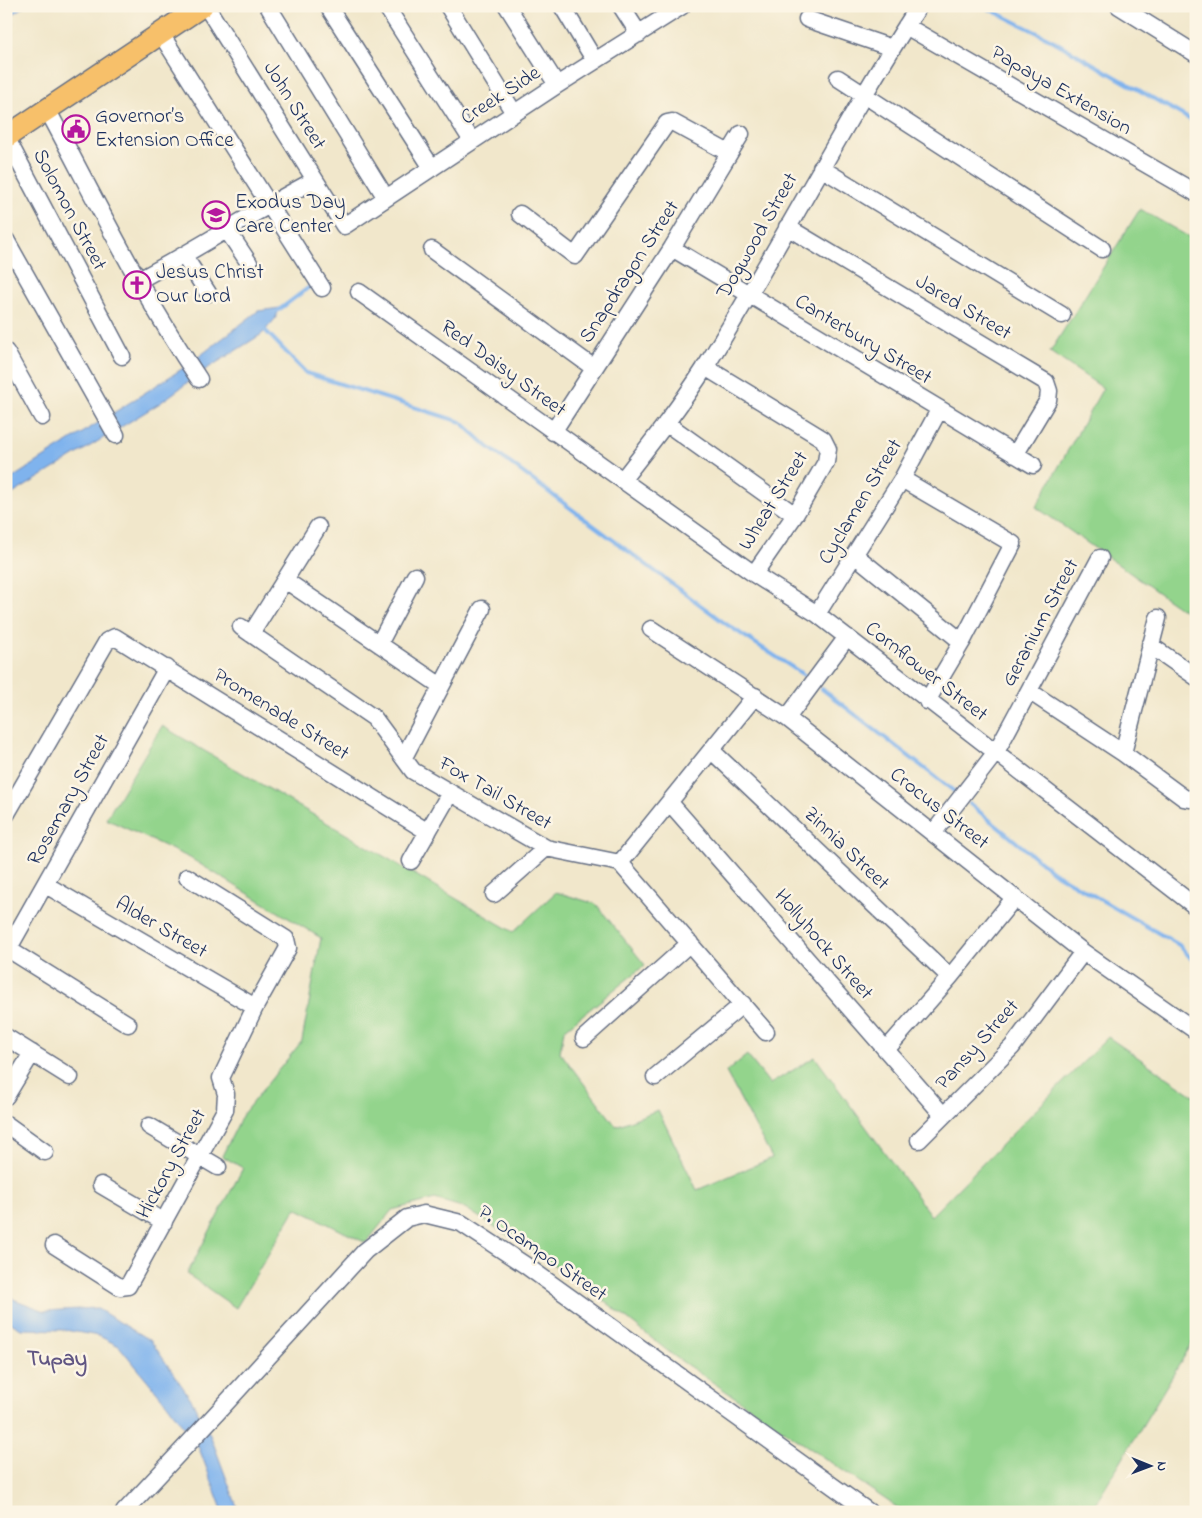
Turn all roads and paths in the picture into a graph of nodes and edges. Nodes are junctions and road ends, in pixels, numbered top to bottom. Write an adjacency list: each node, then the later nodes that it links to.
1 (204, 6): 14 (main road); 30 (street, John Street)
2 (268, 6): 32 (street)
3 (328, 6): 28 (street)
4 (386, 6): 26 (street)
5 (448, 6): 23 (street)
6 (507, 6): 20 (street)
7 (562, 6): 18 (street)
8 (621, 6): 15 (street)
9 (919, 6): 13 (street, Dogwood Street)
10 (1119, 6): 17 (street)
11 (680, 7): 15 (street, Creek Side)
12 (807, 19): 16 (street)
13 (906, 26): 16 (street, Dogwood Street); 31 (street, Papaya Extension)
14 (161, 34): 22 (main road); 33 (street)
15 (638, 34): 18 (street, Creek Side)
16 (892, 48): 21 (street, Dogwood Street)
17 (1196, 54)
18 (595, 61): 20 (street, Creek Side)
19 (838, 78): 21 (street)
20 (557, 85): 23 (street, Creek Side)
21 (864, 95): 29 (street, Dogwood Street); 40 (street)
22 (47, 110): 25 (main road); 44 (street)
23 (514, 113): 26 (street, Creek Side)
24 (741, 134): 27 (street, Snapdragon Street)
25 (6, 137): 51 (street, Solomon Street)
26 (472, 141): 28 (street, Creek Side)
27 (729, 153): 34 (street); 39 (street, Snapdragon Street)
28 (432, 168): 32 (street, Creek Side)
29 (821, 168): 36 (street, Dogwood Street); 49 (street)
30 (315, 180): 33 (street); 35 (street, John Street)
31 (1196, 193)
32 (386, 198): 35 (street, Creek Side)
33 (269, 204): 37 (street); 45 (street)
34 (520, 214)
35 (346, 225)
36 (787, 228): 48 (street, Dogwood Street); 60 (street, Jared Street)
37 (227, 230): 42 (street); 43 (street)
38 (6, 240): 59 (street)
39 (672, 248): 48 (street, Canterbury Street); 53 (street, Snapdragon Street)
40 (1102, 249)
41 (432, 250): 53 (street)
42 (184, 256): 44 (street); 47 (street)
43 (249, 263)
44 (139, 280): 54 (street)
45 (322, 288)
46 (359, 292): 58 (street, Red Daisy Street)
47 (208, 293)
48 (749, 295): 52 (street, Dogwood Street); 55 (street, Canterbury Street)
49 (1062, 315)
50 (6, 352): 56 (street)
51 (122, 356)
52 (705, 367): 57 (street, Dogwood Street); 64 (street, Wheat Street)
53 (594, 368): 58 (street, Snapdragon Street)
54 (198, 378)
55 (939, 410): 60 (street, Canterbury Street); 63 (street, Cyclamen Street)
56 (42, 417)
57 (666, 423): 62 (street, Dogwood Street); 64 (street)
58 (553, 432): 62 (street, Red Daisy Street)
59 (115, 434)
60 (1015, 455): 61 (street, Canterbury Street)
61 (1033, 465)
62 (623, 479): 68 (street, Cornflower Street)
63 (902, 479): 66 (street, Cyclamen Street); 76 (street)
64 (795, 515): 68 (street, Wheat Street)
65 (318, 527): 70 (street)
66 (856, 556): 72 (street, Cyclamen Street); 76 (street)
67 (1100, 558): 82 (street, Geranium Street)
68 (754, 574): 72 (street, Cornflower Street)
69 (415, 576): 77 (street)
70 (285, 580): 77 (street); 89 (street, Fox Tail Street)
71 (482, 609): 81 (street)
72 (817, 614): 75 (street, Cornflower Street)
73 (1158, 618): 78 (street)
74 (651, 629): 83 (street, Crocus Street)
75 (847, 638): 84 (street, Cornflower Street); 85 (street)
76 (962, 642): 84 (street)
77 (380, 644): 81 (street)
78 (1150, 645): 80 (street); 88 (street)
79 (167, 668): 93 (street, Promenade Street); 94 (street, Promenade Street); 100 (street, Rosemary Street)
80 (1196, 677)
81 (441, 686): 89 (street)
82 (1029, 690): 87 (street, Geranium Street); 88 (street)
83 (755, 696): 85 (street, Crocus Street); 86 (street)
84 (927, 701): 87 (street, Cornflower Street)
85 (787, 718): 95 (street, Crocus Street)
86 (712, 751): 92 (street); 107 (street, Zinnia Street)
87 (996, 752): 95 (street, Geranium Street); 103 (street, Cornflower Street)
88 (1123, 752): 91 (street)
89 (404, 757): 90 (street, Fox Tail Street)
90 (450, 793): 94 (street); 96 (street, Fox Tail Street)
91 (1196, 796)
92 (670, 804): 98 (street); 115 (street, Hollyhock Street)
93 (6, 815)
94 (428, 832): 97 (street)
95 (934, 832): 102 (street, Crocus Street)
96 (546, 848): 98 (street, Fox Tail Street); 101 (street)
97 (411, 861)
98 (620, 863): 104 (street)
99 (187, 877): 109 (street, Hickory Street)
100 (46, 885): 105 (street, Rosemary Street); 109 (street, Alder Street)
101 (494, 894)
102 (1015, 897): 106 (street, Crocus Street); 107 (street)
103 (1196, 907)
104 (690, 943): 108 (street); 114 (street)
105 (7, 951): 110 (street)
106 (1083, 952): 111 (street, Crocus Street); 120 (street, Pansy Street)
107 (950, 977): 115 (street)
108 (743, 1004): 112 (street); 118 (street)
109 (255, 1007): 125 (street, Hickory Street)
110 (128, 1024)
111 (1196, 1030)
112 (766, 1032)
113 (6, 1037): 116 (street)
114 (584, 1038)
115 (886, 1050): 120 (street, Hollyhock Street)
116 (32, 1053): 117 (street); 119 (street)
117 (70, 1077)
118 (654, 1077)
119 (6, 1096)
120 (943, 1115): 123 (street, Pansy Street)
121 (6, 1124): 124 (street)
122 (150, 1126): 125 (street)
123 (919, 1140)
124 (45, 1152)
125 (199, 1158): 126 (street); 128 (street, Hickory Street)
126 (218, 1166)
127 (101, 1185): 128 (street)
128 (164, 1222): 129 (street, Hickory Street)
129 (54, 1245)
130 (124, 1512): 131 (street, P. Ocampo Street)
131 (869, 1512)

